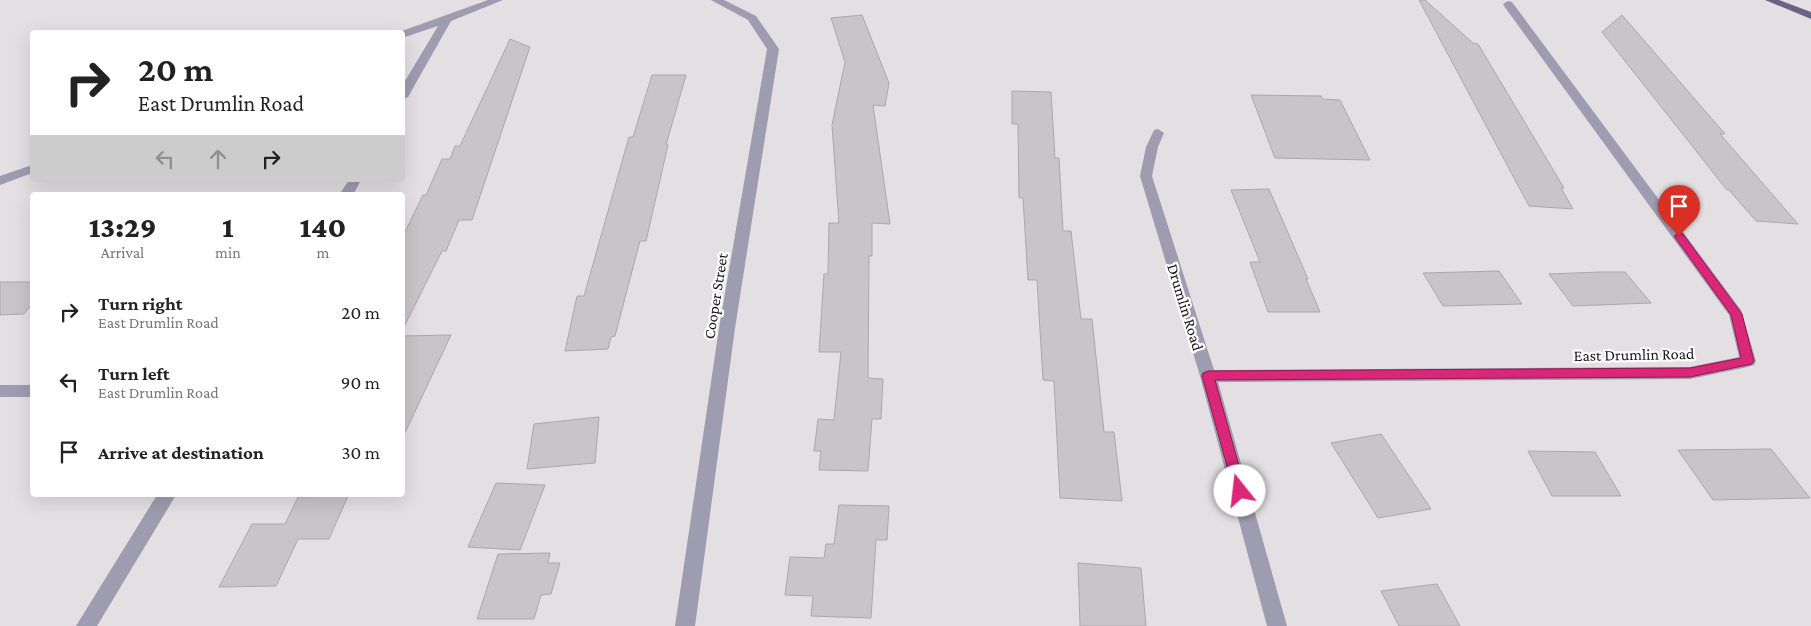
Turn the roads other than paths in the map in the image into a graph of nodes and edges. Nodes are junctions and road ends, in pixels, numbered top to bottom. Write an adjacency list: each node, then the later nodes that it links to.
1 (498, 0): 6 (street)
2 (716, 0): 17 (street, Cooper Street)
3 (1770, 0): 5 (main road)
4 (1508, 4): 12 (street, East Drumlin Road)
5 (1811, 16)
6 (447, 19): 7 (street); 8 (street)
7 (405, 34)
8 (405, 92)
9 (1158, 133): 12 (street, Drumlin Road)
10 (30, 170): 11 (street)
11 (0, 181)
12 (1208, 376): 18 (street, Drumlin Road)
13 (0, 391): 14 (street)
14 (30, 392)
15 (166, 497): 16 (street)
16 (86, 626)
17 (685, 626)
18 (1277, 626)

